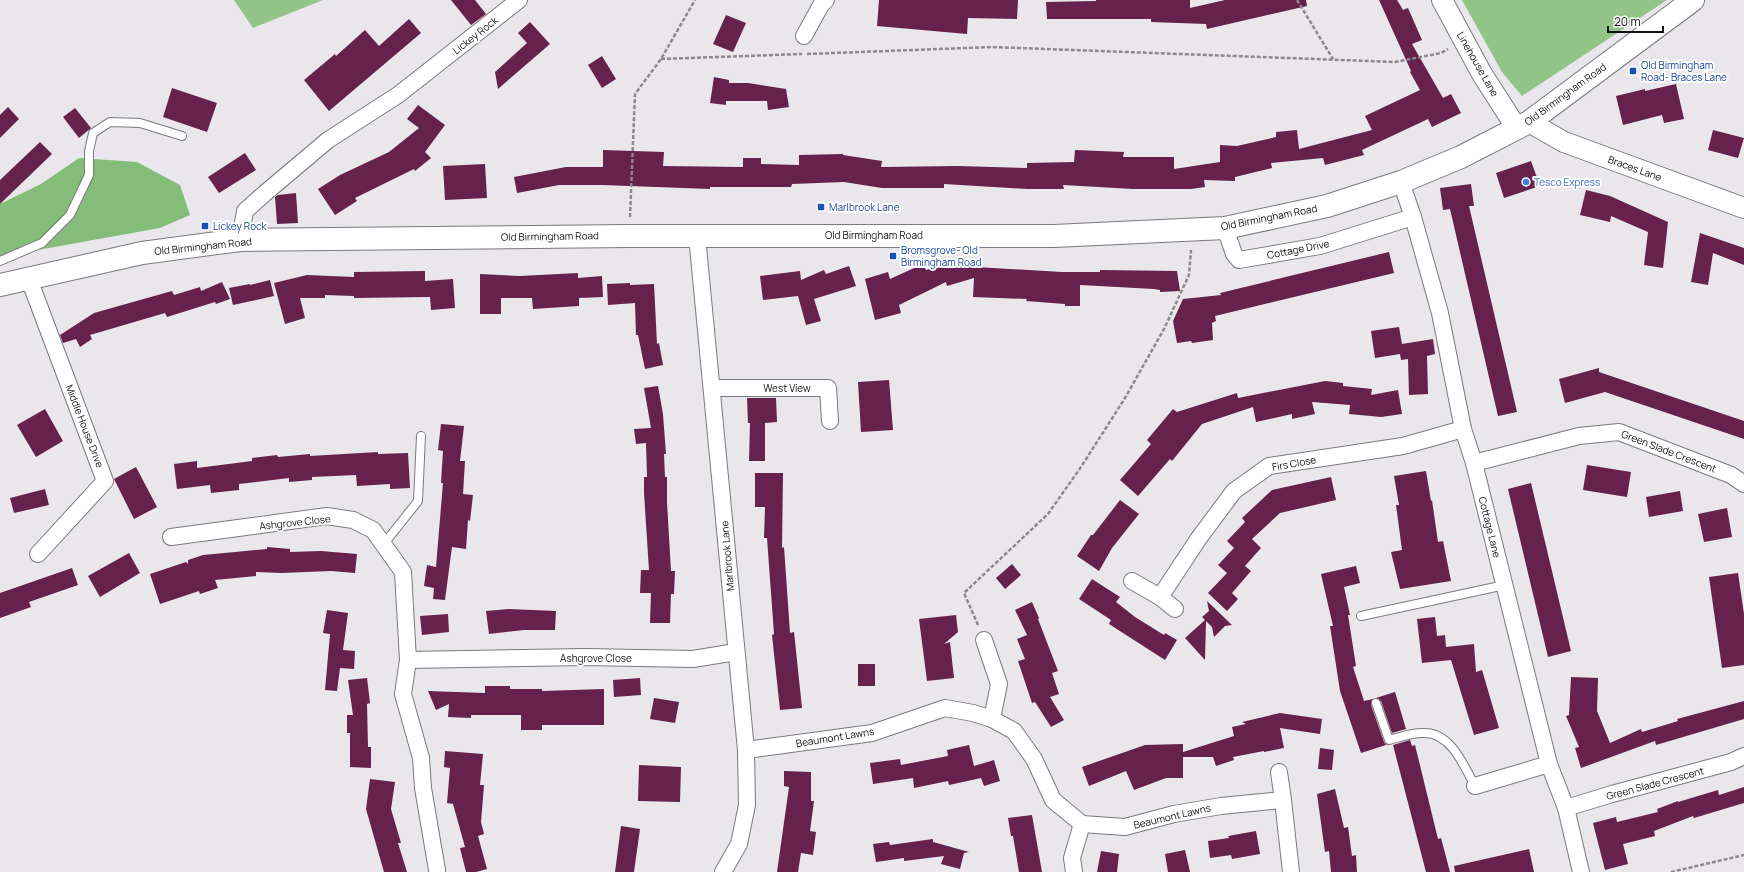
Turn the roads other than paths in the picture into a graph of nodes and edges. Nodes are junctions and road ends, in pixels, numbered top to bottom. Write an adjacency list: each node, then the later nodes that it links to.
1 (519, 0): 13 (street, Lickey Rock)
2 (826, 0): 5 (street)
3 (1442, 0): 6 (street, Linehouse Lane)
4 (1693, 0): 6 (main road, Old Birmingham Road)
5 (804, 36)
6 (1522, 125): 8 (main road, Old Birmingham Road); 9 (street, Braces Lane)
7 (182, 136): 14 (lane)
8 (1400, 182): 10 (street, Cottage Lane); 11 (main road, Old Birmingham Road)
9 (1744, 208)
10 (1413, 217): 11 (street, Cottage Drive); 19 (street, Cottage Lane)
11 (1225, 228): 12 (main road, Old Birmingham Road)
12 (697, 236): 13 (main road, Old Birmingham Road); 17 (street, Marlbrook Lane)
13 (240, 240): 15 (main road, Old Birmingham Road)
14 (0, 261)
15 (29, 279): 16 (main road, Old Birmingham Road); 25 (street, Middle House Drive)
16 (0, 285)
17 (712, 388): 18 (street, West View); 32 (street, Marlbrook Lane)
18 (830, 422)
19 (1462, 429): 21 (street, Cottage Lane); 28 (street, Firs Close)
20 (421, 436): 24 (lane)
21 (1474, 463): 22 (street, Green Slade Crescent); 27 (street, Cottage Lane)
22 (1744, 484)
23 (171, 537): 24 (street, Ashgrove Close)
24 (383, 545): 33 (street, Ashgrove Close)
25 (38, 554)
26 (1132, 581): 28 (street)
27 (1505, 585): 30 (lane); 38 (street, Cottage Lane)
28 (1160, 597): 29 (street)
29 (1175, 609)
30 (1362, 616)
31 (984, 640): 35 (street)
32 (736, 652): 33 (street, Ashgrove Close); 36 (street, Marlbrook Lane)
33 (408, 660): 44 (street, Ashgrove Close)
34 (1376, 703): 40 (lane)
35 (992, 719): 36 (street, Beaumont Lawns); 43 (street, Beaumont Lawns)
36 (746, 750): 45 (street, Marlbrook Lane)
37 (1744, 756): 42 (street, Green Slade Crescent)
38 (1549, 764): 40 (street); 42 (street, Cottage Lane)
39 (1279, 772): 41 (street)
40 (1475, 786)
41 (1283, 800): 43 (street, Beaumont Lawns); 47 (street)
42 (1566, 808): 48 (street, Cottage Lane)
43 (1082, 824): 46 (street)
44 (436, 870)
45 (723, 872)
46 (1074, 872)
47 (1291, 872)
48 (1580, 872)

